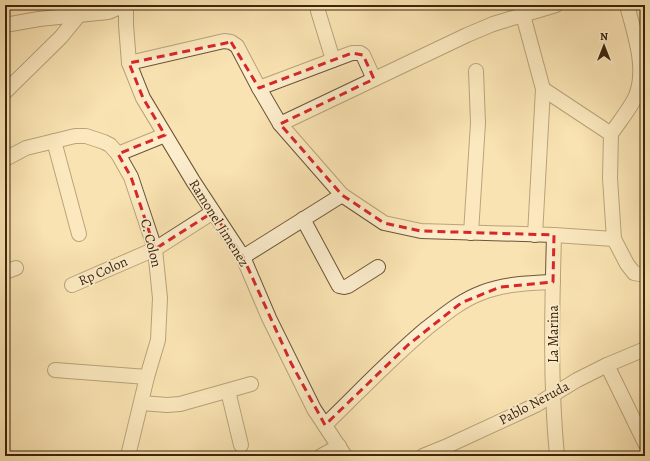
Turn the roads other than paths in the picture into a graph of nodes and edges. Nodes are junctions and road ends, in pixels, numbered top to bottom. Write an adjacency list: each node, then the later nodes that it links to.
1 (121, 5): 6 (street)
2 (126, 5): 10 (street, Ramonel Jimenez)
3 (317, 5): 9 (street)
4 (556, 5): 7 (street)
5 (627, 5): 17 (street)
6 (73, 12): 8 (street); 15 (street)
7 (523, 15): 12 (street); 14 (street)
8 (5, 25)
9 (332, 60): 12 (street); 13 (street)
10 (129, 63): 13 (street); 18 (street, Ramonel Jimenez)
11 (476, 71): 25 (street)
12 (374, 79): 16 (street)
13 (259, 88): 16 (street)
14 (543, 89): 17 (street); 27 (street)
15 (5, 92)
16 (280, 124): 22 (street)
17 (611, 134): 29 (street)
18 (165, 135): 20 (street); 23 (street, Ramonel Jimenez)
19 (54, 141): 20 (street, C. Colon); 21 (street, C. Colon); 26 (street)
20 (118, 154): 30 (street, C. Colon)
21 (5, 159)
22 (342, 195): 24 (street); 25 (street)
23 (213, 212): 30 (street, Rp Colon); 31 (street, Ramonel Jimenez)
24 (303, 219): 31 (street); 32 (street)
25 (471, 233): 27 (street)
26 (79, 234)
27 (535, 234): 28 (street)
28 (554, 235): 29 (street); 34 (street, La Marina)
29 (614, 239): 33 (street)
30 (155, 248): 35 (street, Rp Colon); 39 (street, C. Colon)
31 (243, 257): 44 (street, Ramonel Jimenez)
32 (378, 267)
33 (645, 275)
34 (553, 282): 42 (street, La Marina); 44 (street)
35 (72, 285)
36 (645, 349): 37 (street, Pablo Neruda)
37 (607, 365): 42 (street, Pablo Neruda); 45 (street)
38 (55, 370): 39 (street)
39 (147, 377): 43 (street, C. Colon)
40 (251, 384): 41 (street)
41 (228, 391): 43 (street); 46 (street)
42 (553, 394): 48 (street, Pablo Neruda); 52 (street, La Marina)
43 (141, 403): 49 (street, C. Colon)
44 (325, 425): 47 (street, Ramonel Jimenez)
45 (644, 440)
46 (241, 445)
47 (342, 451): 50 (street)
48 (445, 452): 51 (street, Pablo Neruda)
49 (128, 456)
50 (321, 456)
51 (423, 456)
52 (557, 456)

